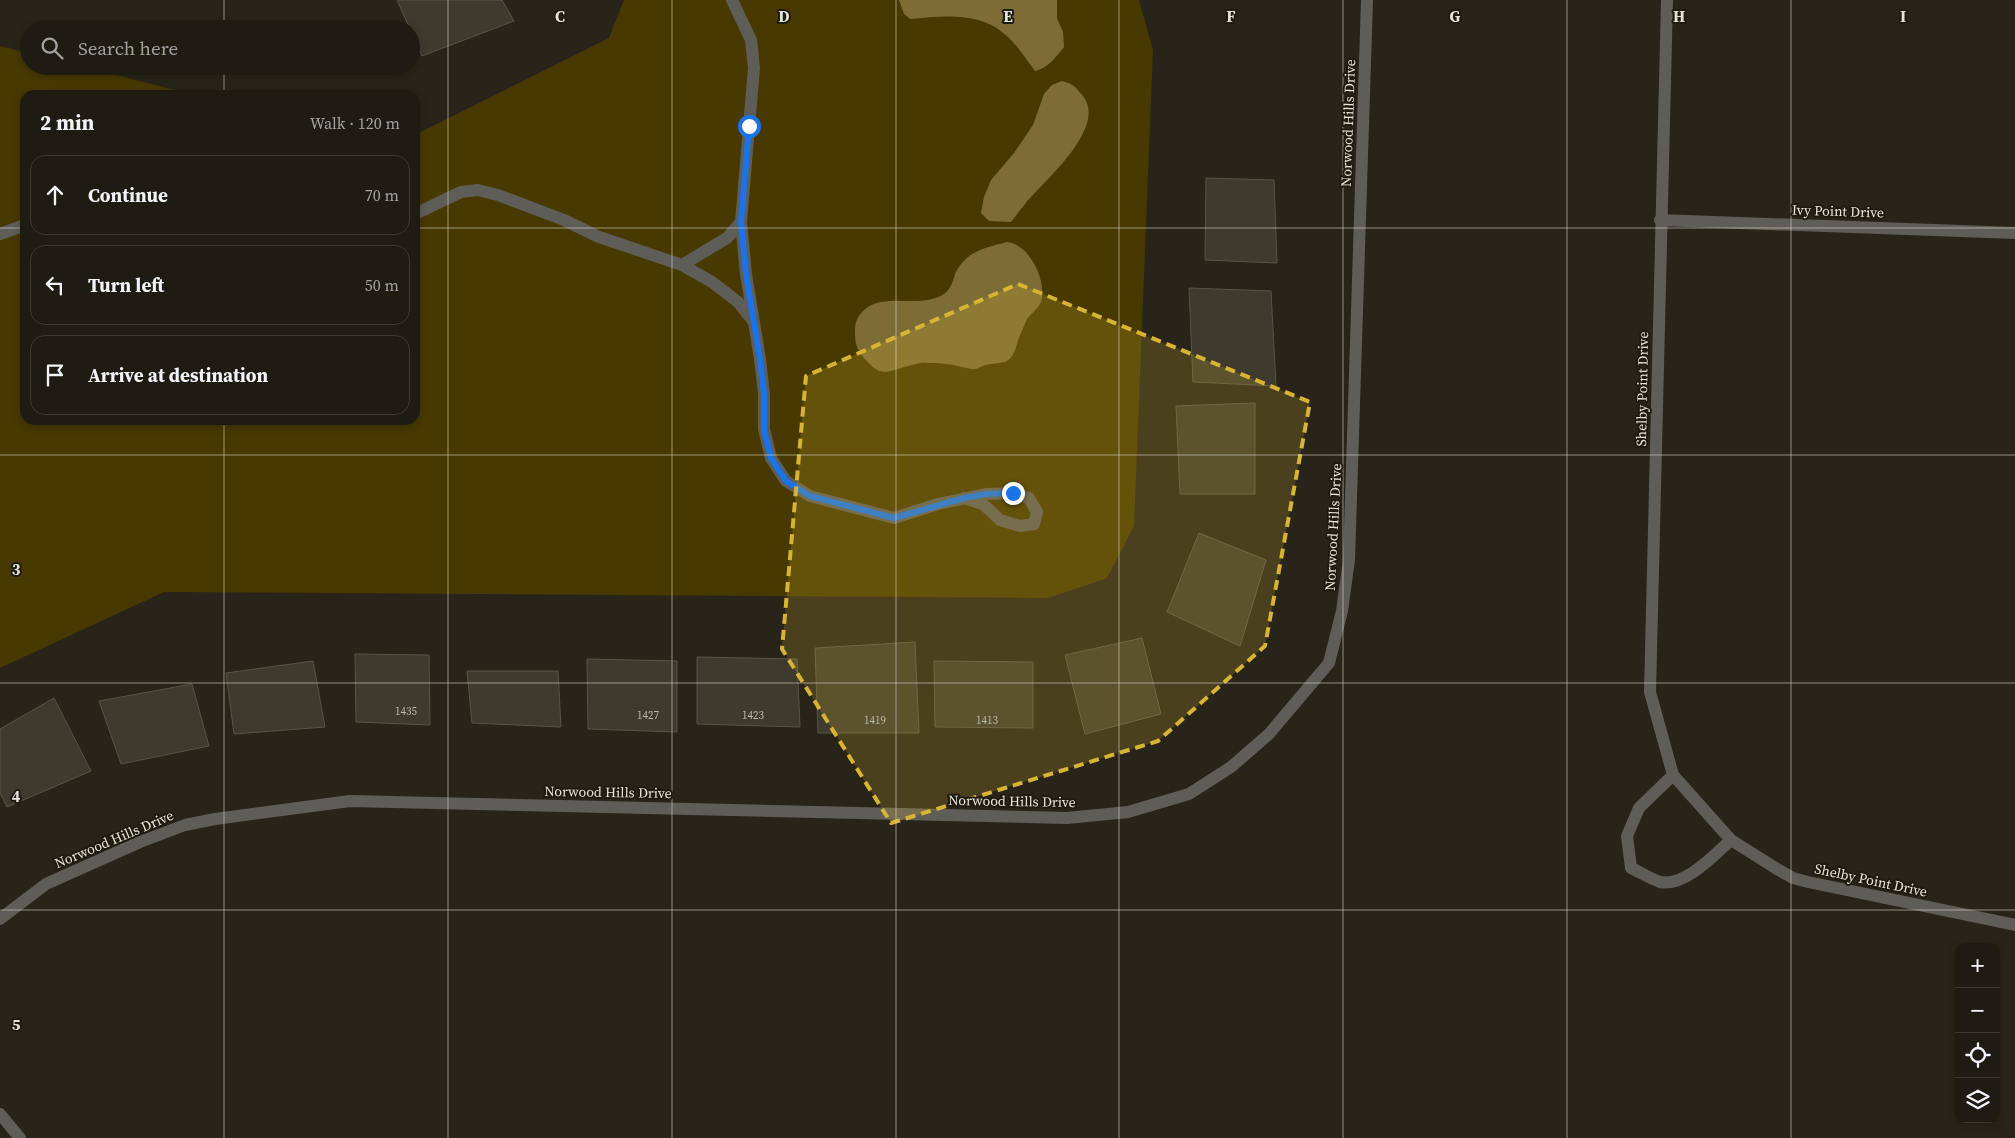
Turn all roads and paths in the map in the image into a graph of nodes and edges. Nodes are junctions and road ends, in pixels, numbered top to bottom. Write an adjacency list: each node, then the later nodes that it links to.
1 (732, 0): 6 (street)
2 (1367, 0): 15 (street, Norwood Hills Drive)
3 (1667, 0): 5 (street, Shelby Point Drive)
4 (420, 211): 10 (street)
5 (1660, 220): 8 (street, Ivy Point Drive); 13 (street, Shelby Point Drive)
6 (741, 222): 10 (street); 11 (street)
7 (20, 226): 9 (street)
8 (2015, 232)
9 (0, 234)
10 (682, 265): 11 (street)
11 (754, 322): 12 (street)
12 (964, 498): 12 (street)
13 (1673, 775): 14 (street, Shelby Point Drive); 14 (street)
14 (1731, 840): 16 (street, Shelby Point Drive)
15 (0, 919)
16 (2015, 925)
17 (0, 1114): 18 (street)
18 (20, 1138)

